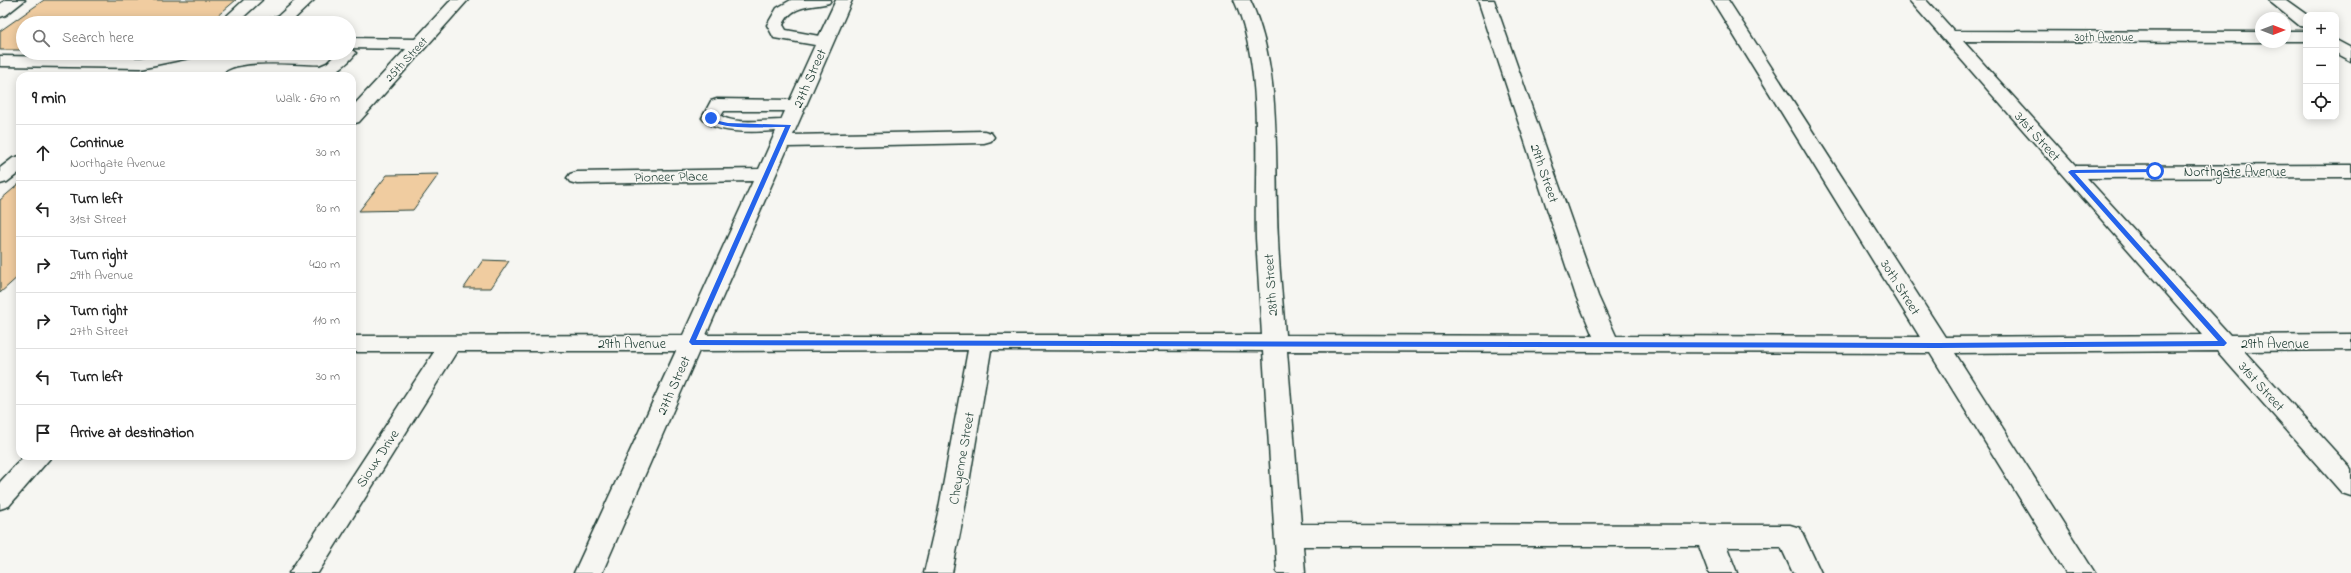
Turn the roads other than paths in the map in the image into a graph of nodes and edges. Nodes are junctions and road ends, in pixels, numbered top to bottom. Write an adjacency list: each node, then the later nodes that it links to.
1 (17, 0): 12 (street)
2 (254, 0): 13 (street)
3 (306, 0): 14 (street)
4 (460, 0): 21 (street, 25th Street)
5 (822, 0): 20 (street)
6 (844, 0): 20 (street, 27th Street)
7 (1242, 0): 44 (street, 28th Street)
8 (1486, 0): 47 (street, 29th Street)
9 (1720, 0): 48 (street, 30th Street)
10 (1917, 0): 16 (street, 31st Street)
11 (2276, 0): 15 (street)
12 (0, 12)
13 (235, 16)
14 (288, 16)
15 (2303, 20)
16 (1948, 36): 17 (street, 30th Avenue); 36 (street, 31st Street)
17 (2255, 36)
18 (2291, 36): 19 (street)
19 (2303, 36)
20 (825, 42): 32 (street, 27th Street)
21 (420, 44): 23 (street); 31 (street, 25th Street)
22 (2339, 47): 24 (street)
23 (356, 48)
24 (2351, 56)
25 (155, 60): 28 (street)
26 (339, 60): 30 (street)
27 (0, 61): 28 (street)
28 (141, 63): 29 (street)
29 (130, 72)
30 (240, 72)
31 (356, 114)
32 (789, 124): 33 (street); 37 (street, 27th Street)
33 (984, 137)
34 (16, 165): 38 (street)
35 (2351, 171): 36 (street, Northgate Avenue)
36 (2071, 172): 45 (street, 31st Street)
37 (766, 175): 39 (street, Pioneer Place); 40 (street, 27th Street)
38 (0, 178)
39 (577, 178)
40 (692, 342): 41 (street, 29th Avenue); 43 (street, 29th Avenue); 55 (street, 27th Street)
41 (981, 342): 44 (street, 29th Avenue); 56 (street, Cheyenne Street)
42 (2351, 342): 45 (street, 29th Avenue)
43 (450, 343): 46 (street, 29th Avenue); 54 (street, Sioux Drive)
44 (1275, 343): 47 (street, 29th Avenue); 52 (street, 28th Street)
45 (2224, 343): 48 (street, 29th Avenue); 50 (street, 31st Street)
46 (356, 344)
47 (1608, 344): 48 (street, 29th Avenue)
48 (1938, 345): 60 (street, 30th Street)
49 (35, 460): 51 (street)
50 (2351, 486)
51 (0, 499)
52 (1289, 535): 53 (street); 57 (street, 28th Street)
53 (1709, 536): 58 (street); 59 (street)
54 (303, 573)
55 (588, 573)
56 (938, 573)
57 (1292, 573)
58 (1723, 573)
59 (1807, 573)
60 (2081, 573)

